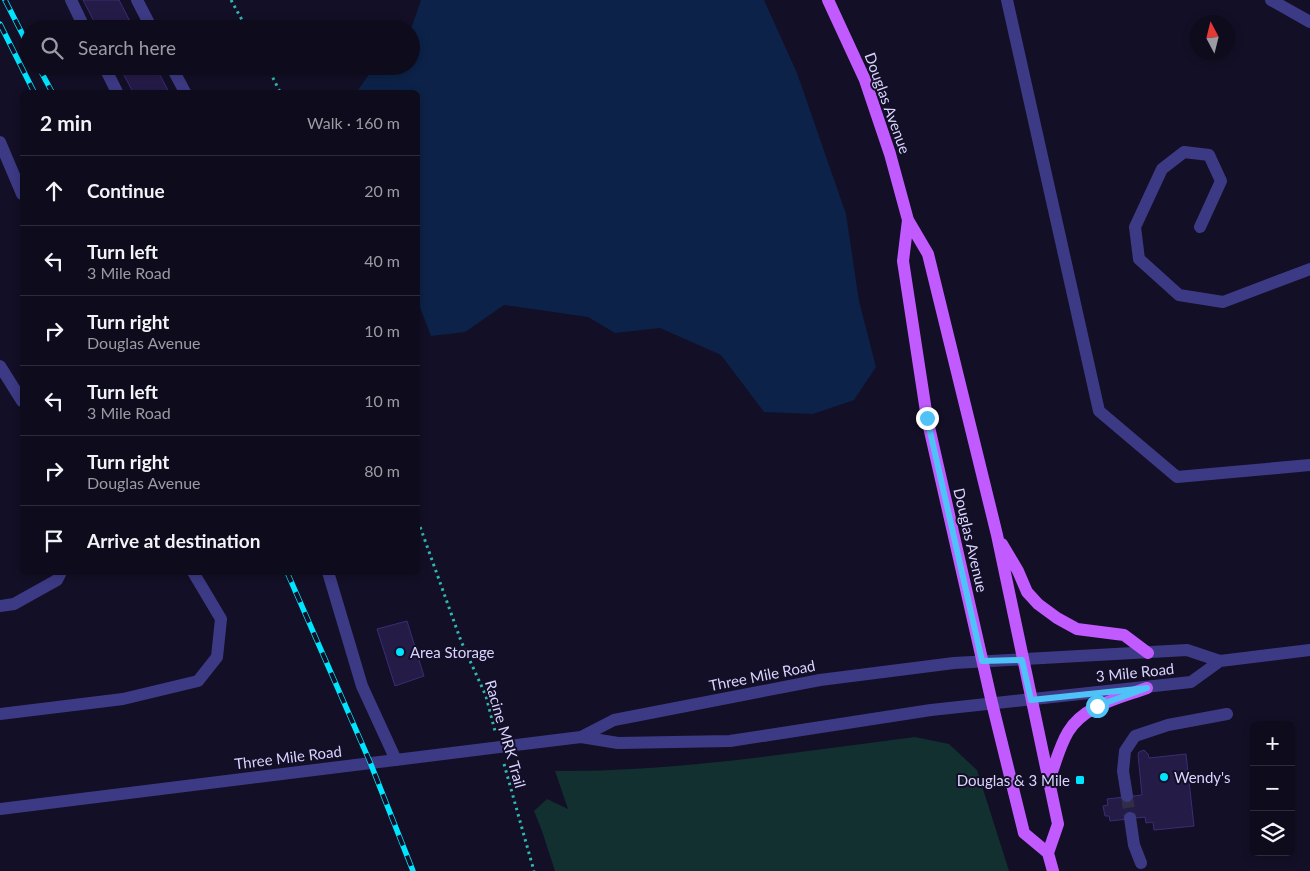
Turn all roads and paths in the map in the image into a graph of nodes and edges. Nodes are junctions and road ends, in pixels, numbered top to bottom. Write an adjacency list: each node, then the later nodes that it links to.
1 (70, 0): 7 (street)
2 (137, 0): 8 (street)
3 (231, 0): 9 (path)
4 (828, 0): 19 (main road, Douglas Avenue)
5 (1007, 0): 24 (street)
6 (1271, 0): 10 (street)
7 (80, 20)
8 (147, 20)
9 (242, 20)
10 (1310, 22)
11 (108, 75): 14 (street)
12 (176, 75): 15 (street)
13 (271, 75): 16 (path)
14 (116, 90)
15 (184, 90)
16 (279, 90)
17 (0, 142): 18 (street)
18 (20, 189)
19 (908, 220): 26 (main road, Douglas Avenue); 34 (main road, Douglas Avenue)
20 (1200, 227): 21 (street)
21 (1310, 269)
22 (0, 366): 23 (street)
23 (20, 397)
24 (1310, 465)
25 (420, 527): 44 (path, Racine MRK Trail)
26 (997, 534): 32 (main road); 33 (main road, Douglas Avenue)
27 (60, 575): 30 (street)
28 (195, 575): 41 (street)
29 (329, 575): 45 (street)
30 (0, 606)
31 (1310, 650): 35 (street)
32 (1148, 653): 33 (street, 3 Mile Road); 35 (street, 3 Mile Road)
33 (1022, 660): 34 (street, 3 Mile Road); 38 (main road, Douglas Avenue)
34 (982, 661): 36 (street, 3 Mile Road); 39 (main road, Douglas Avenue)
35 (1220, 661): 37 (street, 3 Mile Road)
36 (954, 663): 43 (street, Three Mile Road)
37 (1147, 688): 38 (street, 3 Mile Road); 46 (main road)
38 (1031, 700): 39 (street, 3 Mile Road); 46 (main road, Douglas Avenue)
39 (992, 703): 40 (street, 3 Mile Road); 50 (main road, Douglas Avenue)
40 (930, 710): 43 (street, Three Mile Road)
41 (0, 714)
42 (1226, 714): 47 (street)
43 (580, 736): 44 (street, Three Mile Road)
44 (499, 746): 45 (street, Three Mile Road); 52 (path, Racine MRK Trail)
45 (396, 760): 48 (street, Three Mile Road)
46 (1048, 782): 50 (main road, Douglas Avenue)
47 (1127, 796)
48 (0, 808)
49 (1130, 818): 51 (street)
50 (1048, 853): 53 (main road)
51 (1141, 863)
52 (534, 871)
53 (1054, 871)

